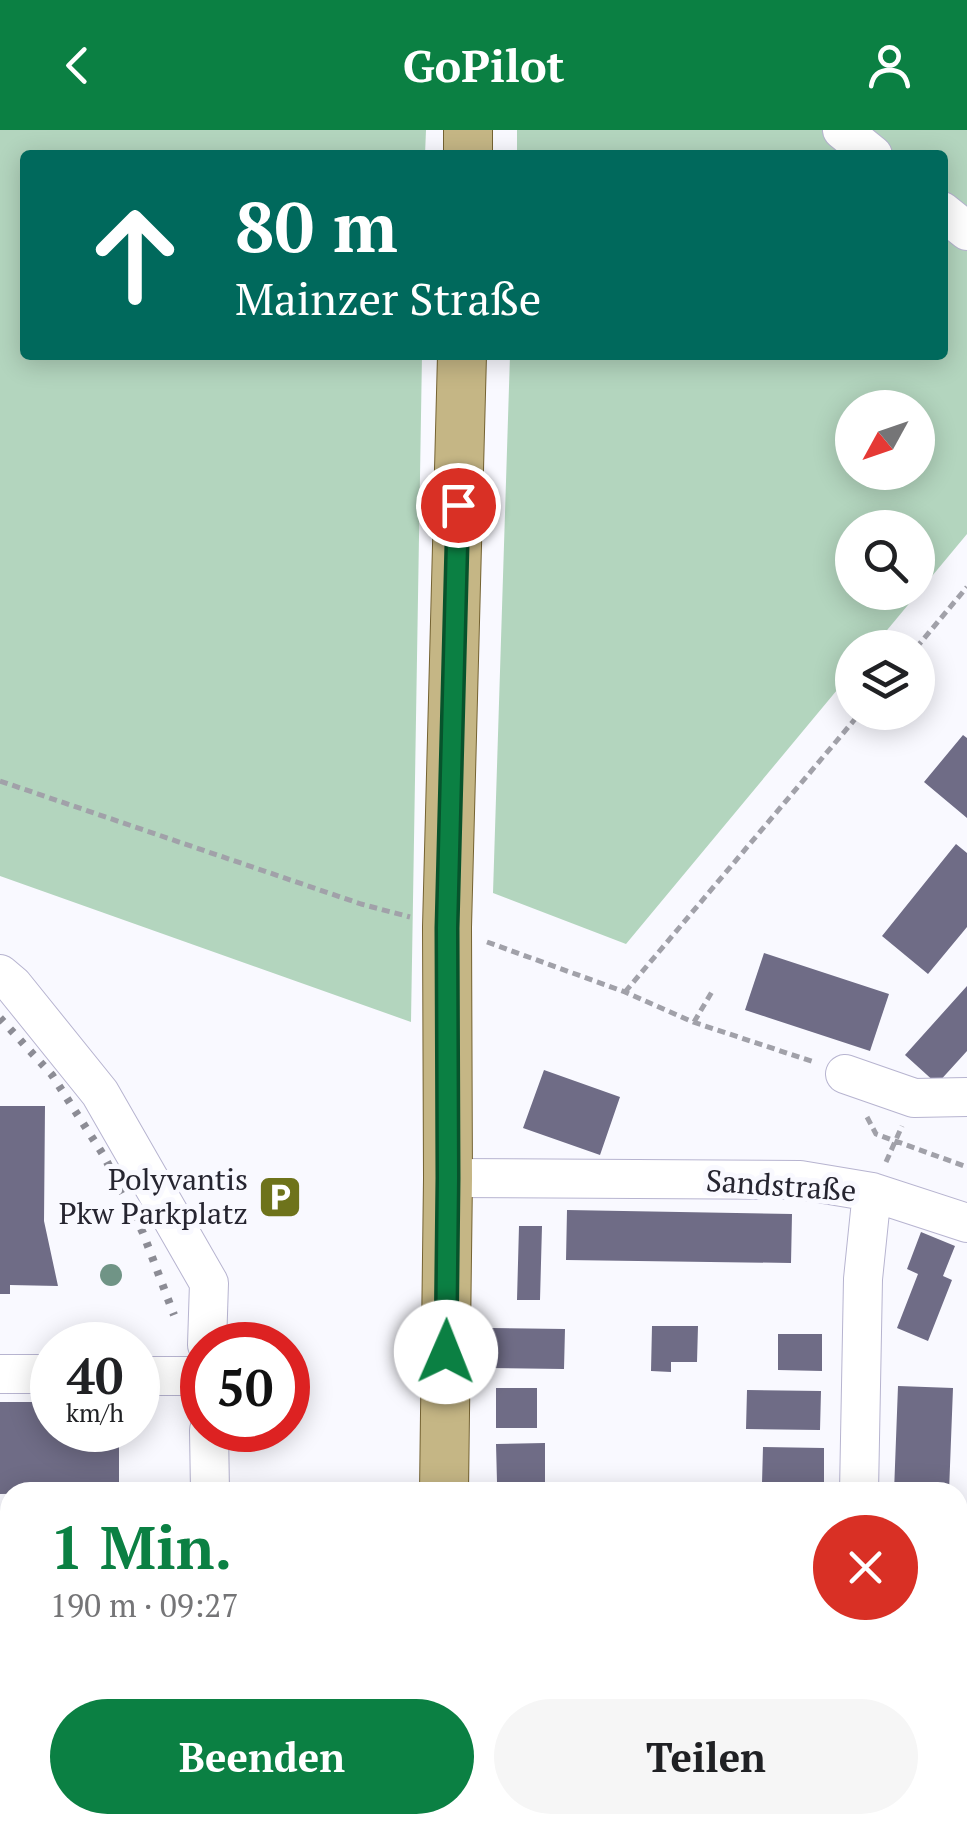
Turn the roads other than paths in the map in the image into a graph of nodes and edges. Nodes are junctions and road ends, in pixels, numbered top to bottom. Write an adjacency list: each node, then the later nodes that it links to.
1 (842, 130): 2 (street)
2 (867, 150)
3 (462, 360): 7 (main road)
4 (0, 974): 10 (street)
5 (846, 1074): 6 (street)
6 (967, 1098)
7 (448, 1178): 8 (street, Sandstraße); 15 (main road)
8 (872, 1192): 9 (street); 16 (street, Sandstraße)
9 (967, 1223)
10 (208, 1322)
11 (0, 1374): 12 (street)
12 (30, 1374)
13 (209, 1452): 14 (street)
14 (210, 1482)
15 (444, 1482)
16 (859, 1482)

